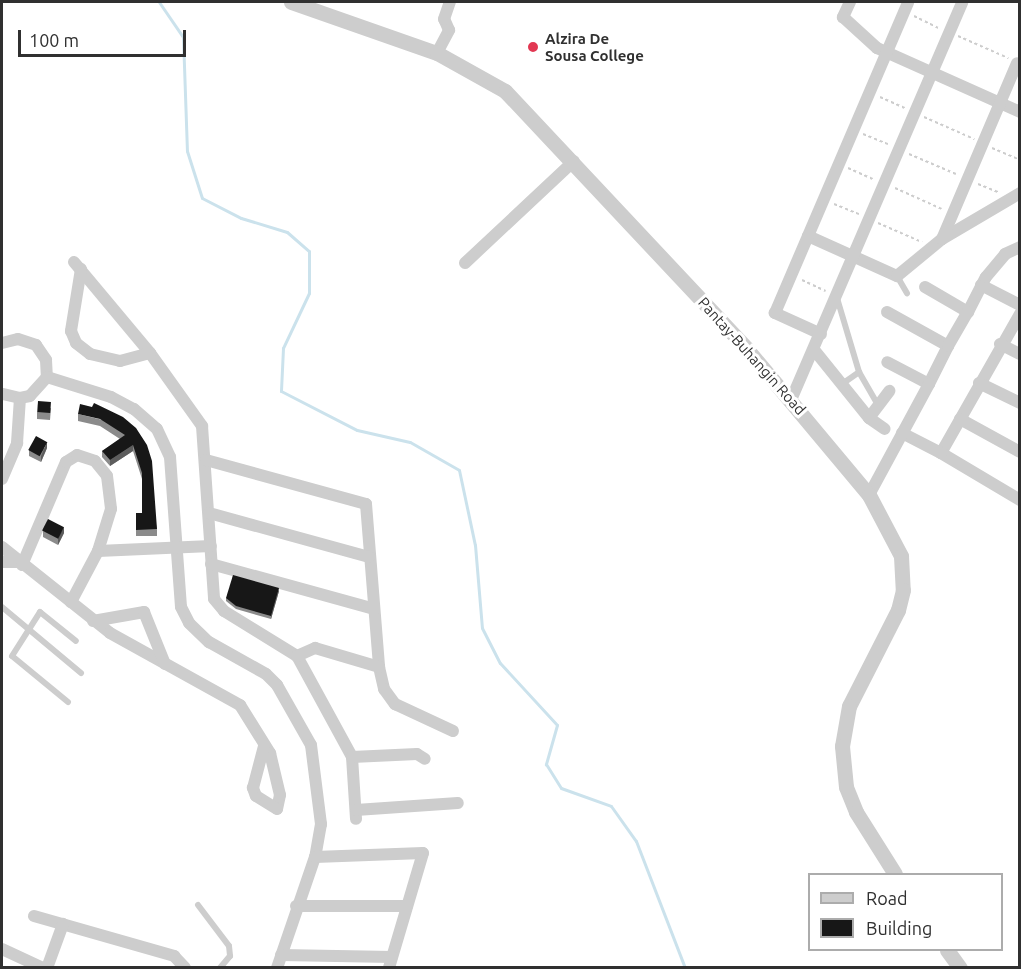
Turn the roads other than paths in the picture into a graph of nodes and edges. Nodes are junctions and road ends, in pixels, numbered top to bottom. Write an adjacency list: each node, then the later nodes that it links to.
1 (291, 2): 6 (street, Pantay-Buhangin Road)
2 (850, 2): 7 (street)
3 (908, 2): 7 (street)
4 (962, 2): 9 (street)
5 (446, 3): 6 (street)
6 (437, 53): 12 (street, Pantay-Buhangin Road)
7 (886, 54): 9 (street); 14 (street)
8 (1017, 63): 10 (street)
9 (932, 73): 10 (street); 17 (street)
10 (1000, 103): 11 (street); 15 (street)
11 (1020, 112)
12 (574, 161): 18 (street); 44 (street, Pantay-Buhangin Road)
13 (1015, 196): 15 (street)
14 (808, 236): 17 (street); 28 (street)
15 (942, 239): 19 (street)
16 (1020, 247): 20 (street)
17 (853, 256): 19 (street); 23 (street)
18 (465, 263)
19 (897, 276): 22 (lane)
20 (981, 285): 24 (street); 26 (street)
21 (925, 287): 26 (street)
22 (907, 293)
23 (837, 297): 28 (street); 36 (lane)
24 (1020, 306)
25 (886, 312): 31 (street)
26 (968, 312): 31 (street)
27 (1020, 314): 30 (street)
28 (821, 334): 32 (street)
29 (2, 344): 37 (street)
30 (1000, 344): 34 (street); 38 (street)
31 (948, 346): 40 (street)
32 (815, 351): 39 (street); 44 (street)
33 (150, 353): 33 (street); 53 (street)
34 (1020, 354)
35 (887, 362): 40 (street)
36 (859, 372): 39 (lane); 46 (lane)
37 (46, 377): 43 (street); 59 (street)
38 (980, 383): 45 (street); 48 (street)
39 (842, 384): 47 (street)
40 (929, 384): 50 (street)
41 (888, 391): 46 (street)
42 (2, 394): 43 (street)
43 (20, 398): 54 (street)
44 (791, 400): 55 (street, Pantay-Buhangin Road)
45 (1020, 403)
46 (879, 406): 47 (street)
47 (869, 418): 49 (street)
48 (960, 419): 51 (street); 52 (street)
49 (885, 429)
50 (902, 433): 52 (street); 55 (street)
51 (1020, 452)
52 (941, 453): 56 (street)
53 (206, 460): 57 (street); 62 (street)
54 (2, 479)
55 (868, 495): 83 (street, Pantay-Buhangin Road)
56 (1020, 500)
57 (209, 513): 58 (street); 62 (street)
58 (211, 546): 59 (street); 65 (street)
59 (175, 547): 61 (street); 82 (street)
60 (2, 548): 64 (street)
61 (98, 551): 64 (street); 66 (street)
62 (369, 556): 68 (street)
63 (2, 562): 64 (street)
64 (20, 564): 66 (street)
65 (211, 564): 68 (street); 72 (street)
66 (71, 602): 69 (street)
67 (2, 607): 70 (lane)
68 (374, 609): 74 (street)
69 (93, 621): 73 (street); 73 (street)
70 (26, 628): 71 (lane); 75 (lane); 76 (lane)
71 (76, 641)
72 (297, 656): 74 (street); 79 (street)
73 (165, 664): 78 (street)
74 (379, 667): 77 (street)
75 (81, 673)
76 (68, 702)
77 (453, 731)
78 (264, 746)
79 (352, 757): 80 (street); 81 (street)
80 (425, 759)
81 (458, 803)
82 (315, 857): 85 (street); 86 (street)
83 (894, 873)
84 (198, 905): 96 (lane)
85 (296, 906): 86 (street); 91 (street)
86 (407, 906): 92 (street)
87 (34, 916): 88 (street)
88 (63, 924): 94 (street); 95 (street)
89 (2, 949): 94 (street)
90 (948, 951): 93 (street)
91 (281, 955): 92 (street); 97 (street)
92 (390, 962)
93 (957, 966)
94 (45, 968)
95 (185, 968)
96 (220, 968)
97 (277, 968)

